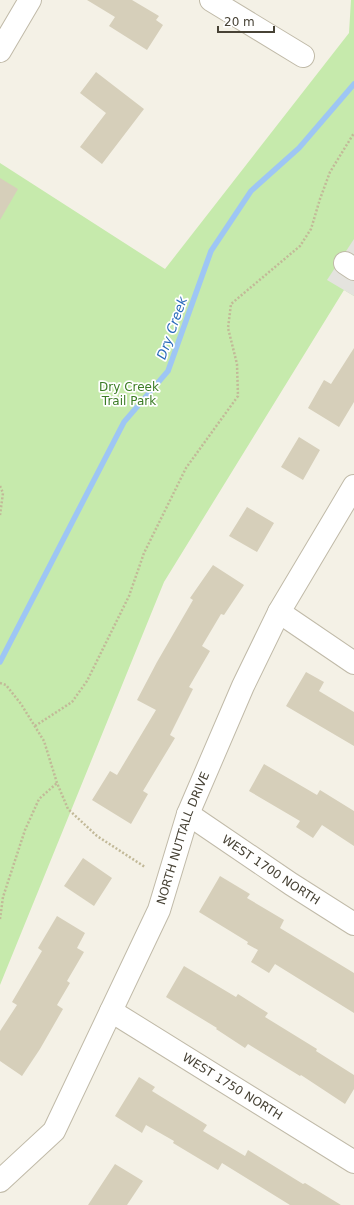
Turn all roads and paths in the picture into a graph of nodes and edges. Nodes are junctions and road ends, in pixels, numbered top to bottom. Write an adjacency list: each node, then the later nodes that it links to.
1 (30, 0): 3 (street)
2 (211, 0): 4 (street)
3 (0, 50)
4 (303, 56)
5 (354, 133): 12 (path)
6 (0, 486): 8 (path)
7 (354, 486): 9 (street, NORTH NUTTALL DRIVE)
8 (0, 515)
9 (278, 612): 10 (street); 14 (street, NORTH NUTTALL DRIVE)
10 (354, 663)
11 (0, 683): 12 (path)
12 (35, 726): 13 (path)
13 (57, 783): 15 (path); 16 (path)
14 (188, 814): 18 (street, WEST 1700 NORTH); 19 (street, NORTH NUTTALL DRIVE)
15 (144, 867)
16 (1, 910): 17 (path)
17 (0, 919)
18 (354, 924)
19 (111, 1011): 20 (street, WEST 1750 NORTH); 21 (street, NORTH NUTTALL DRIVE)
20 (354, 1162)
21 (0, 1181)

